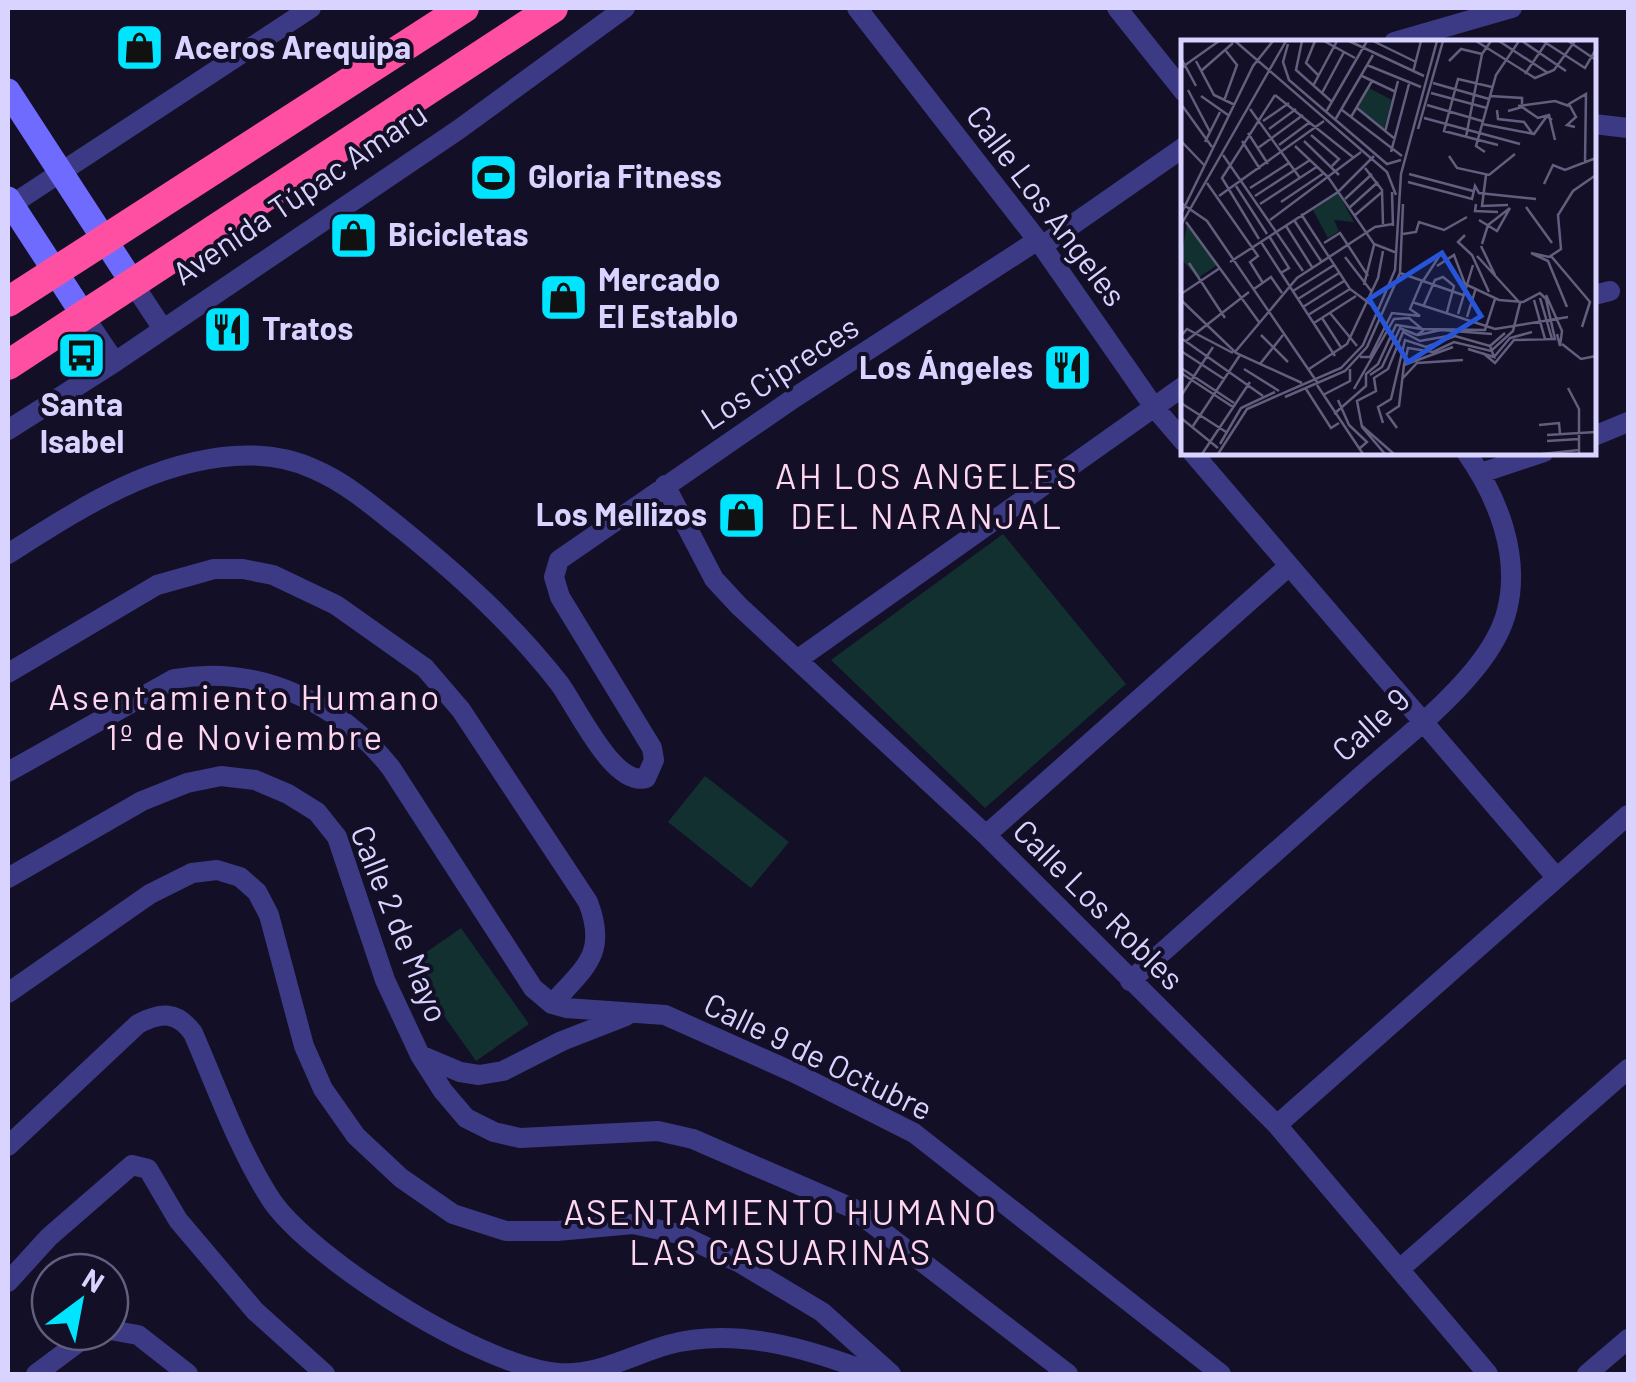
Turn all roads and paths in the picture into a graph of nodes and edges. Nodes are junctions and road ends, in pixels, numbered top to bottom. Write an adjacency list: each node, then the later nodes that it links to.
1 (311, 8): 14 (street)
2 (464, 8): 16 (highway, Avenida Túpac Amaru)
3 (552, 8): 19 (highway, Avenida Túpac Amaru)
4 (625, 8): 22 (street, Avenida Túpac Amaru)
5 (857, 8): 17 (street, Calle Los Angeles)
6 (1117, 8): 9 (street)
7 (1512, 8): 8 (street)
8 (1401, 40)
9 (1181, 88)
10 (8, 91): 14 (street)
11 (1596, 124): 12 (street)
12 (1628, 128)
13 (1181, 149): 17 (street, Los Cipreces)
14 (58, 172): 15 (street); 16 (street)
15 (9, 203): 18 (street)
16 (102, 240): 18 (highway, Avenida Túpac Amaru); 19 (street)
17 (1040, 243): 26 (street, Calle Los Angeles); 35 (street, Los Cipreces)
18 (54, 270): 20 (highway, Avenida Túpac Amaru); 21 (street)
19 (134, 285): 21 (highway, Avenida Túpac Amaru); 22 (street)
20 (8, 302)
21 (84, 316): 23 (street); 24 (highway, Avenida Túpac Amaru)
22 (163, 329): 23 (street, Avenida Túpac Amaru)
23 (115, 362): 28 (street, Avenida Túpac Amaru)
24 (8, 364)
25 (1181, 388): 26 (street)
26 (1154, 407): 30 (street, Calle Los Angeles); 38 (street)
27 (1628, 422): 29 (street)
28 (8, 430)
29 (1596, 435)
30 (1181, 438)
31 (1195, 455): 37 (street)
32 (1468, 455): 34 (street, Calle 9)
33 (1535, 455): 34 (street)
34 (1481, 473): 40 (street, Calle 9)
35 (665, 485): 36 (street, Los Cipreces); 38 (street, Calle Los Robles)
36 (8, 554)
37 (1288, 567): 40 (street); 43 (street)
38 (797, 660): 43 (street, Calle Los Robles)
39 (8, 673): 48 (street)
40 (1423, 720): 44 (street); 46 (street, Calle 9)
41 (8, 772): 48 (street)
42 (1628, 815): 44 (street)
43 (986, 834): 46 (street, Calle Los Robles)
44 (1556, 877): 52 (street)
45 (8, 878): 50 (street, Calle 2 de Mayo)
46 (1130, 981): 52 (street, Calle Los Robles)
47 (8, 993): 63 (street)
48 (552, 1004): 49 (street, Calle 9 de Octubre)
49 (632, 1014): 50 (street, Calle 2 de Mayo); 65 (street, Calle 9 de Octubre)
50 (420, 1055): 64 (street)
51 (1628, 1069): 54 (street)
52 (1277, 1125): 54 (street, Calle Los Robles)
53 (8, 1146): 62 (street)
54 (1401, 1268): 66 (street, Calle Los Robles)
55 (8, 1282): 61 (street)
56 (130, 1334): 60 (street)
57 (1628, 1339): 67 (street)
58 (64, 1352): 59 (street)
59 (36, 1374)
60 (188, 1374)
61 (325, 1374)
62 (874, 1374)
63 (891, 1374)
64 (1068, 1374)
65 (1220, 1374)
66 (1488, 1374)
67 (1588, 1374)

